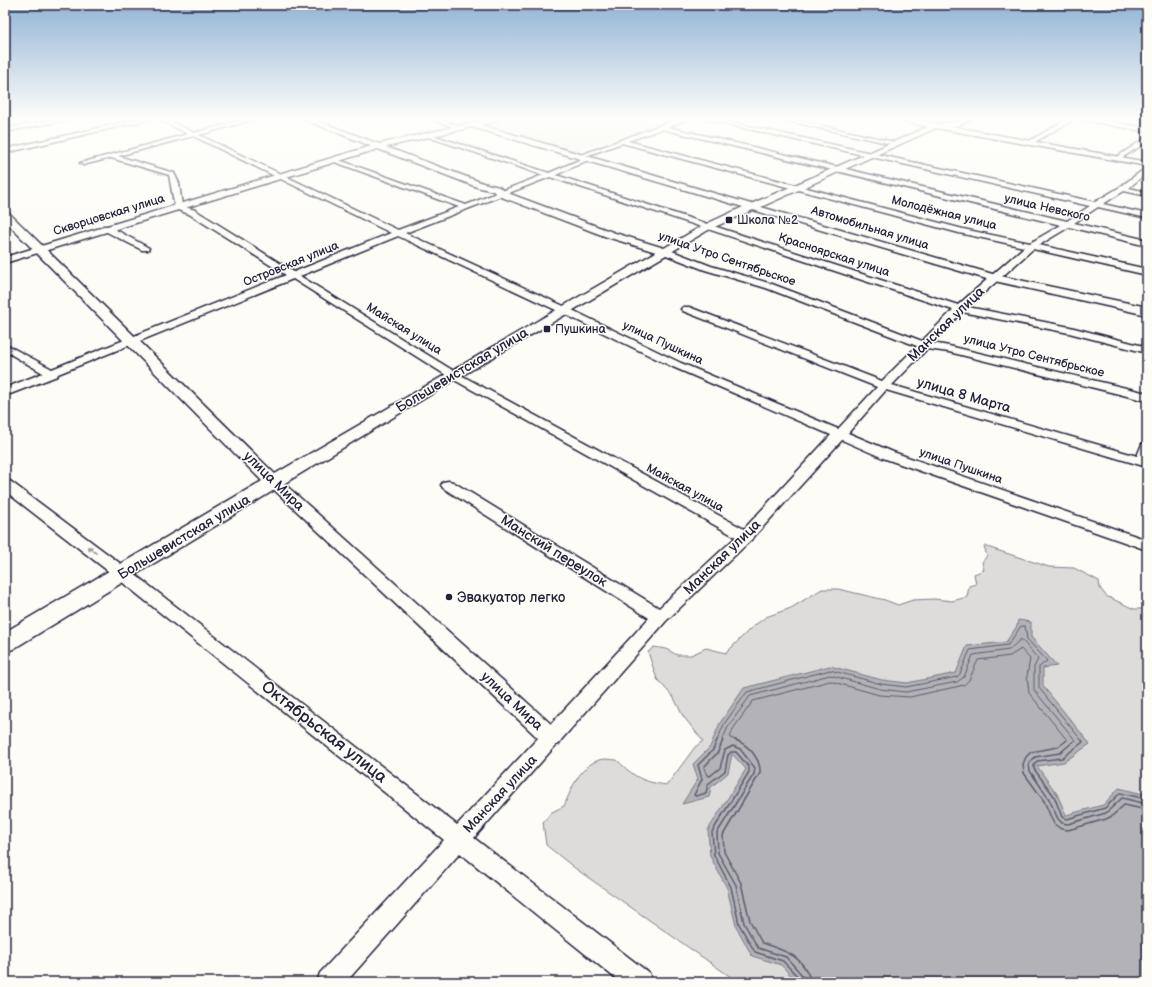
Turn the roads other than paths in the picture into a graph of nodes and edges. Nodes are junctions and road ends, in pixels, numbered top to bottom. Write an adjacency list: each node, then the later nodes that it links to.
1 (142, 165): 23 (street)
2 (258, 165): 16 (street, улица Пушкина)
3 (317, 165): 16 (street, Скворцовская улица)
4 (348, 165): 24 (street)
5 (429, 165): 19 (street, улица Утро Сентябрьское)
6 (519, 165): 15 (street, Красноярская улица)
7 (568, 165): 15 (street, Островская улица)
8 (611, 165): 22 (street, Автомобильная улица)
9 (713, 165): 17 (street, Молодёжная улица)
10 (820, 165): 13 (street, улица Невского)
11 (845, 165): 13 (street, Большевистская улица)
12 (914, 165): 21 (street)
13 (836, 169): 17 (street, Большевистская улица); 27 (street, улица Невского)
14 (1147, 169): 18 (street, Манская улица)
15 (550, 175): 19 (street, Островская улица); 28 (street, Красноярская улица)
16 (280, 176): 23 (street, Скворцовская улица); 30 (street, улица Пушкина)
17 (797, 187): 22 (street, Большевистская улица); 32 (street, Молодёжная улица)
18 (1123, 188): 20 (street); 21 (street, Манская улица)
19 (502, 194): 24 (street, Островская улица); 35 (street, улица Утро Сентябрьское)
20 (1147, 194)
21 (1096, 205): 26 (street); 27 (street, Манская улица)
22 (752, 206): 28 (street, Большевистская улица); 39 (street, Автомобильная улица)
23 (178, 207): 29 (street, Скворцовская улица); 38 (street, Майская улица)
24 (465, 207): 30 (street, Островская улица)
25 (5, 215): 34 (main road, улица Мира)
26 (1147, 216)
27 (1068, 224): 31 (street, улица Невского); 32 (street, Манская улица)
28 (707, 227): 35 (street, Большевистская улица); 41 (street, Красноярская улица)
29 (106, 228): 33 (street); 34 (street, Скворцовская улица)
30 (398, 233): 38 (street, Островская улица); 42 (street, улица Пушкина)
31 (1147, 243)
32 (1030, 247): 37 (street, Молодёжная улица); 39 (street, Манская улица)
33 (145, 248)
34 (40, 249): 36 (street, Скворцовская улица); 44 (main road, улица Мира)
35 (664, 251): 42 (street, Большевистская улица); 45 (street, улица Утро Сентябрьское)
36 (5, 260)
37 (1147, 272)
38 (295, 276): 44 (street, Островская улица); 49 (street, Майская улица)
39 (994, 278): 41 (street, Манская улица); 43 (street, Автомобильная улица)
40 (686, 309): 50 (street, улица 8 Марта)
41 (960, 309): 45 (street, Манская улица); 47 (street, Красноярская улица)
42 (564, 310): 49 (street, Большевистская улица); 53 (street, улица Пушкина)
43 (1147, 311)
44 (132, 342): 48 (street, Островская улица); 56 (main road, улица Мира)
45 (923, 345): 50 (street, Манская улица); 52 (street, улица Утро Сентябрьское)
46 (5, 347): 48 (street)
47 (1147, 350)
48 (53, 374): 51 (street, Островская улица)
49 (453, 375): 56 (street, Большевистская улица); 59 (street, Майская улица)
50 (884, 386): 53 (street, Манская улица); 55 (street, улица 8 Марта)
51 (5, 392)
52 (1147, 397)
53 (839, 434): 59 (street, Манская улица); 60 (street, улица Пушкина)
54 (1147, 447): 55 (street)
55 (1144, 462)
56 (274, 482): 61 (main road, Большевистская улица); 64 (street, улица Мира)
57 (5, 484): 61 (street, Октябрьская улица, one-way to 57)
58 (448, 485): 62 (street, Манский переулок)
59 (746, 536): 62 (street, Манская улица)
60 (1147, 545)
61 (123, 574): 63 (main road, Большевистская улица); 65 (street, Октябрьская улица)
62 (660, 617): 64 (street, Манская улица)
63 (5, 643)
64 (552, 738): 65 (street, Манская улица)
65 (459, 838): 66 (street, Манская улица); 67 (street, Октябрьская улица)
66 (329, 982)
67 (640, 982)

